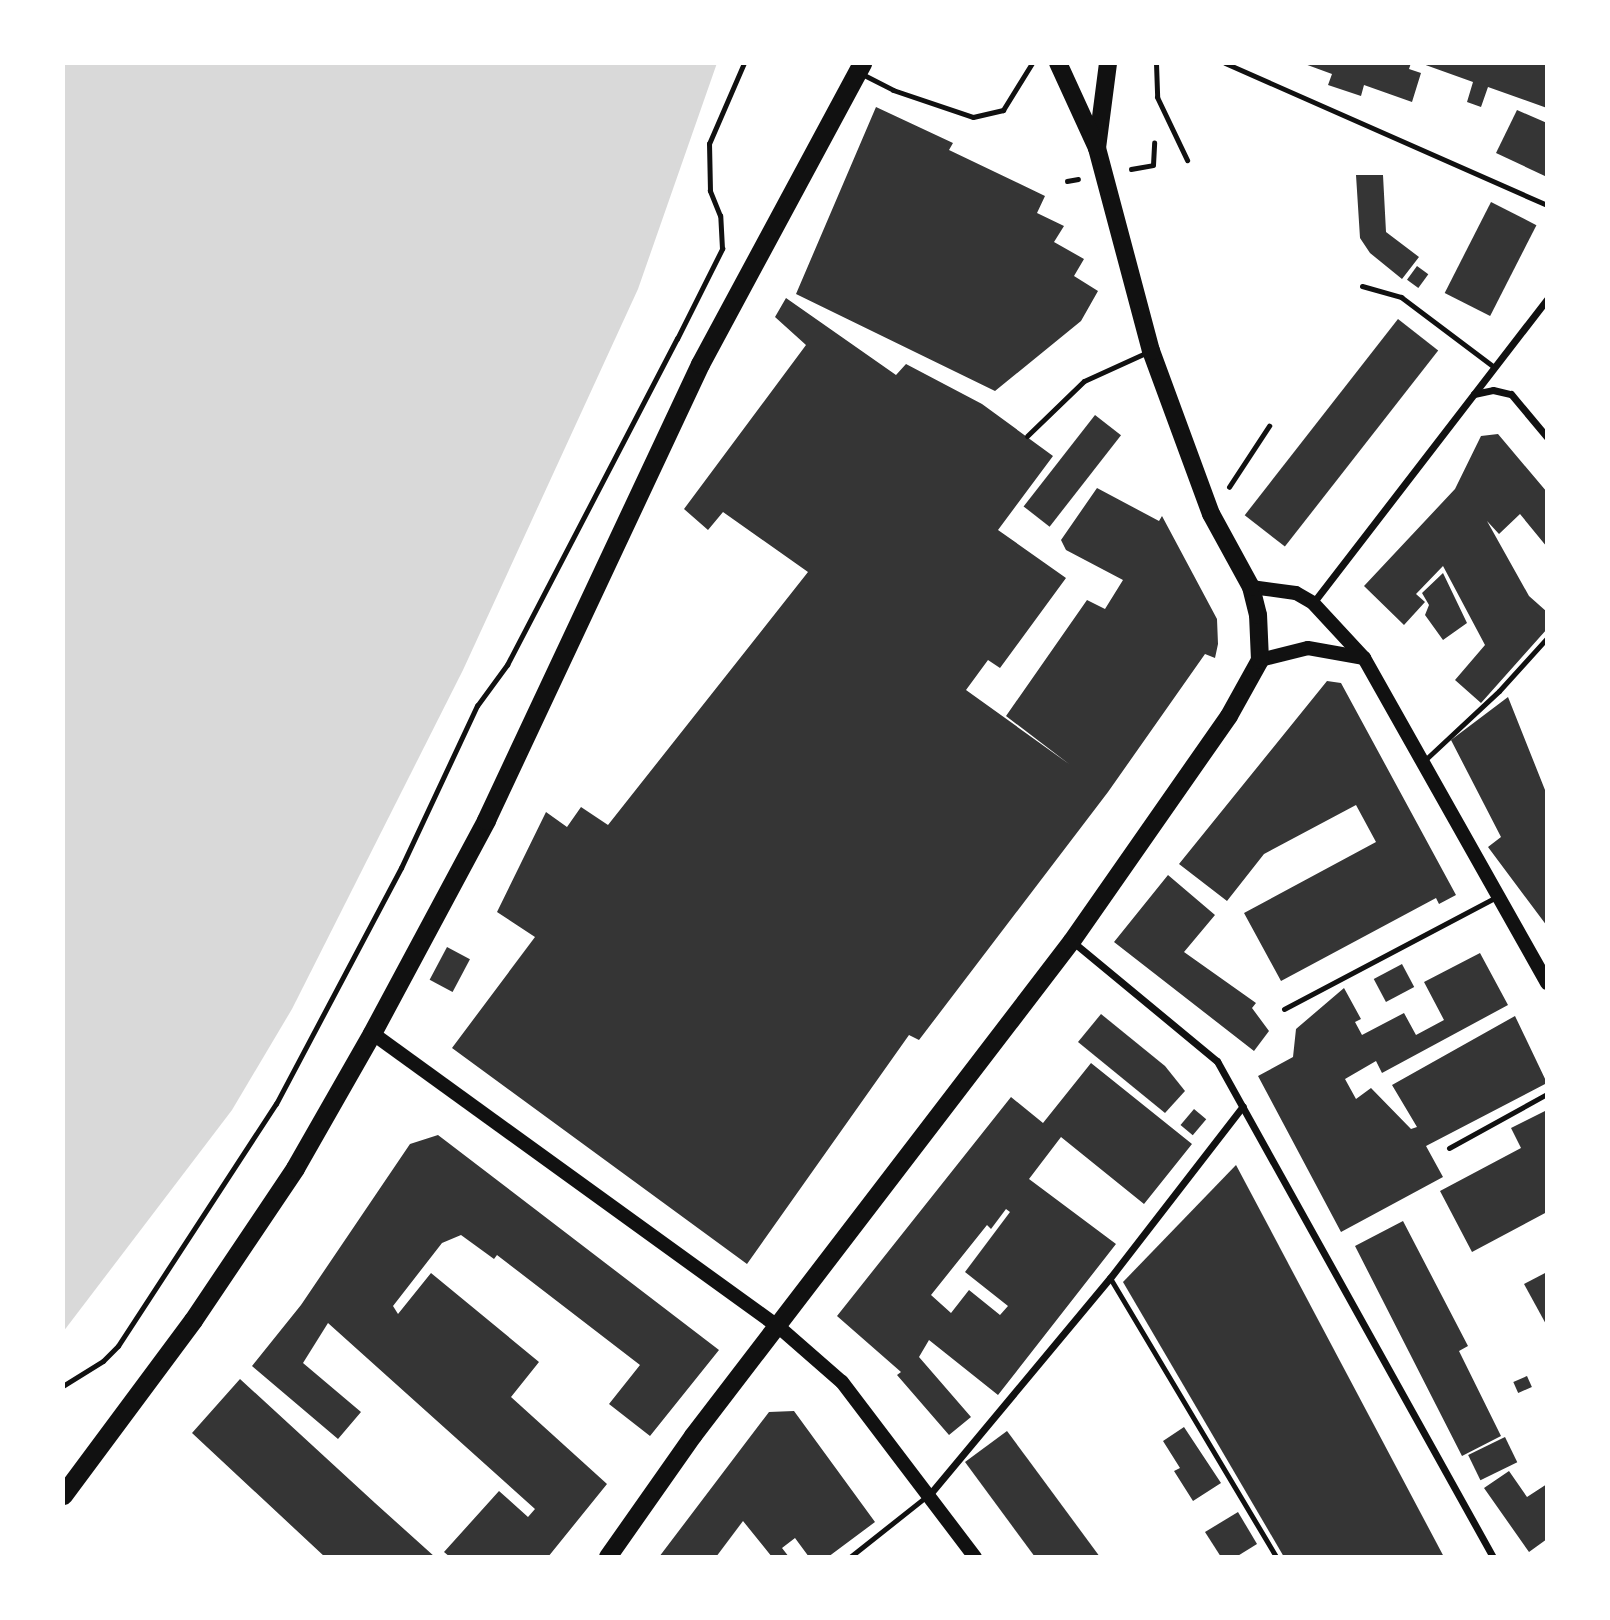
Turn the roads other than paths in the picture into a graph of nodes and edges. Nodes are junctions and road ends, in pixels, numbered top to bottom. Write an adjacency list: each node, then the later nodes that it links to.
1 (1032, 63): 6 (lane)
2 (1058, 63): 7 (main road)
3 (1108, 63): 7 (main road)
4 (1156, 63): 8 (lane)
5 (1226, 63): 9 (lane)
6 (859, 67): 27 (highway)
7 (1097, 148): 12 (main road)
8 (1187, 160)
9 (1547, 205)
10 (1362, 286): 13 (lane)
11 (1547, 299): 13 (street)
12 (1151, 351): 15 (lane); 17 (main road)
13 (1494, 367): 14 (street)
14 (1473, 394): 16 (street); 18 (street)
15 (1027, 436)
16 (1547, 438)
17 (1251, 587): 18 (main road); 21 (main road)
18 (1313, 604): 20 (main road)
19 (1547, 638): 22 (lane)
20 (1364, 658): 21 (main road); 22 (main road)
21 (1260, 660): 24 (main road)
22 (1425, 760): 23 (main road)
23 (1498, 895): 25 (main road); 26 (lane)
24 (1072, 941): 29 (street); 32 (main road)
25 (1547, 983)
26 (1284, 1009)
27 (372, 1033): 32 (main road); 34 (highway)
28 (1547, 1094): 30 (lane)
29 (1243, 1106): 31 (street); 39 (street)
30 (1449, 1148)
31 (1110, 1278): 33 (street); 38 (lane)
32 (780, 1328): 33 (main road); 35 (main road)
33 (930, 1494): 36 (lane); 37 (main road)
34 (63, 1495)
35 (608, 1557)
36 (850, 1557)
37 (975, 1557)
38 (1276, 1557)
39 (1493, 1557)

